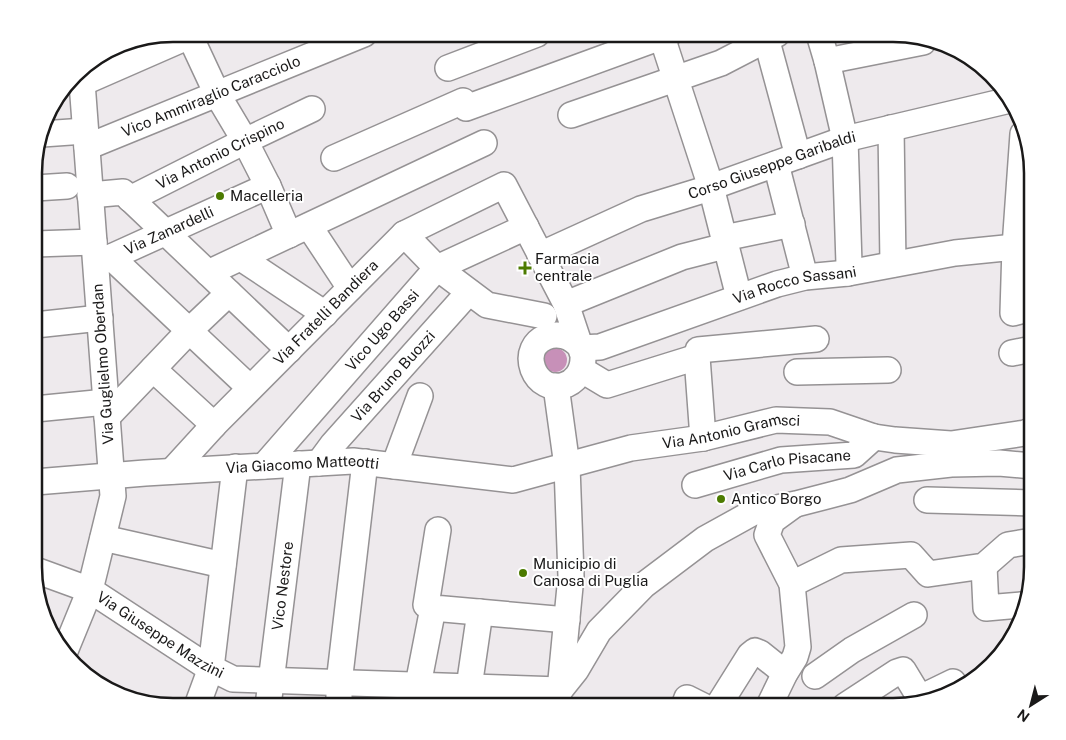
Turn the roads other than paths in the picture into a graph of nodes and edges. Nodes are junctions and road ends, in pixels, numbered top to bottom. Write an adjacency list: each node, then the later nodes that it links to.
1 (167, 43): 13 (street)
2 (195, 43): 16 (street)
3 (342, 43): 16 (street, Vico Ammiraglio Caracciolo)
4 (513, 43): 12 (street)
5 (641, 43): 26 (street)
6 (666, 43): 14 (street)
7 (757, 43): 14 (street)
8 (771, 43): 27 (street)
9 (822, 43): 11 (street)
10 (911, 44): 11 (street)
11 (827, 61): 23 (street)
12 (448, 68)
13 (91, 72)
14 (676, 79): 19 (street); 31 (street)
15 (81, 81): 22 (street, Via Guglielmo Oberdan)
16 (217, 94): 22 (street, Vico Ammiraglio Caracciolo); 24 (street)
17 (1002, 102): 20 (street, Corso Giuseppe Garibaldi)
18 (312, 110): 24 (street, Via Antonio Crispino)
19 (572, 115)
20 (891, 128): 23 (street, Corso Giuseppe Garibaldi); 46 (street)
21 (48, 135): 22 (street, Vico Ammiraglio Caracciolo)
22 (86, 139): 33 (street, Via Guglielmo Oberdan)
23 (845, 139): 27 (street, Corso Giuseppe Garibaldi); 48 (street)
24 (244, 140): 30 (street); 34 (street, Via Antonio Crispino)
25 (484, 143): 37 (street)
26 (334, 158)
27 (787, 160): 31 (street, Corso Giuseppe Garibaldi); 35 (street)
28 (1022, 160): 40 (street)
29 (67, 186): 32 (street)
30 (268, 186): 37 (street); 38 (street, Via Zanardelli)
31 (711, 187): 41 (street); 44 (street, Corso Giuseppe Garibaldi)
32 (42, 188)
33 (90, 194): 34 (street); 43 (street, Via Guglielmo Oberdan)
34 (130, 199): 38 (street)
35 (792, 224): 41 (street); 51 (street)
36 (526, 227): 39 (street, Via Fratelli Bandiera); 44 (street); 47 (street, Vico Ugo Bassi)
37 (299, 230): 45 (street); 52 (street)
38 (166, 233): 43 (street, Via Zanardelli); 49 (street)
39 (404, 234): 47 (street); 52 (street, Via Fratelli Bandiera)
40 (1021, 235): 46 (street, Via Rocco Sassani); 57 (street)
41 (724, 242): 55 (street); 56 (street)
42 (42, 245): 43 (street)
43 (100, 255): 60 (street, Via Guglielmo Oberdan); 62 (street)
44 (540, 255): 50 (street)
45 (241, 258): 49 (street); 58 (street)
46 (893, 264): 48 (street, Via Rocco Sassani)
47 (438, 268): 53 (street); 86 (street, Vico Ugo Bassi)
48 (848, 272): 51 (street, Via Rocco Sassani)
49 (208, 273): 54 (street)
50 (551, 277): 56 (street); 59 (street)
51 (805, 277): 55 (street, Via Rocco Sassani)
52 (350, 288): 58 (street, Via Fratelli Bandiera)
53 (469, 292): 59 (street); 84 (street, Via Bruno Buozzi)
54 (229, 293): 62 (street); 65 (street)
55 (739, 297): 67 (street, Via Rocco Sassani)
56 (566, 304): 67 (street)
57 (1023, 310)
58 (324, 314): 65 (street, Via Fratelli Bandiera)
59 (544, 316): 64 (street)
60 (100, 318): 61 (street); 75 (street, Via Guglielmo Oberdan)
61 (42, 325)
62 (189, 331): 68 (street); 72 (street)
63 (816, 339): 66 (street)
64 (539, 342): 67 (street); 71 (street)
65 (289, 350): 72 (street, Via Fratelli Bandiera)
66 (697, 357): 67 (street); 79 (street)
67 (581, 359): 71 (street)
68 (153, 369): 75 (street); 76 (street)
69 (888, 370): 70 (street)
70 (797, 372)
71 (556, 386): 88 (street)
72 (250, 388): 76 (street, Via Fratelli Bandiera)
73 (420, 396): 87 (street)
74 (43, 409): 75 (street)
75 (107, 410): 92 (street, Via Guglielmo Oberdan)
76 (214, 424): 91 (street, Via Fratelli Bandiera)
77 (1023, 433): 78 (street)
78 (994, 436): 81 (street); 83 (street)
79 (703, 438): 80 (street, Via Antonio Gramsci); 88 (street, Via Antonio Gramsci)
80 (884, 439): 81 (street, Via Antonio Gramsci); 90 (street); 94 (street, Via Carlo Pisacane)
81 (951, 454): 83 (street); 90 (street)
82 (365, 462): 84 (street, Via Giacomo Matteotti); 87 (street, Via Giacomo Matteotti); 118 (street)
83 (999, 463): 85 (street)
84 (309, 464): 86 (street, Via Giacomo Matteotti); 115 (street, Vico Nestore)
85 (1023, 465)
86 (264, 466): 89 (street, Via Giacomo Matteotti)
87 (394, 466): 88 (street, Via Giacomo Matteotti)
88 (567, 466): 110 (street)
89 (235, 468): 91 (street, Via Giacomo Matteotti); 101 (street)
90 (897, 470): 97 (street)
91 (172, 471): 92 (street, Via Giacomo Matteotti)
92 (112, 475): 93 (street, Via Giacomo Matteotti); 99 (street, Via Guglielmo Oberdan)
93 (43, 481)
94 (696, 486)
95 (927, 500): 96 (street)
96 (1023, 503)
97 (796, 504): 104 (street); 126 (street)
98 (438, 530): 107 (street)
99 (103, 538): 101 (street); 105 (street, Via Guglielmo Oberdan)
100 (1023, 542): 102 (street)
101 (223, 565): 112 (street)
102 (984, 566): 104 (street); 106 (street)
103 (43, 574): 105 (street, Via Giuseppe Mazzini)
104 (792, 584): 113 (street)
105 (90, 590): 111 (street, Via Guglielmo Oberdan); 112 (street, Via Giuseppe Mazzini)
106 (1018, 605)
107 (434, 608): 108 (street); 120 (street)
108 (480, 612): 110 (street); 123 (street)
109 (914, 615): 114 (street)
110 (567, 620): 126 (street)
111 (68, 643)
112 (211, 668): 115 (street, Via Giuseppe Mazzini); 121 (street)
113 (785, 673): 127 (street); 128 (street)
114 (815, 676)
115 (271, 681): 118 (street, Via Giuseppe Mazzini); 122 (street, Vico Nestore)
116 (953, 682): 117 (street)
117 (934, 691)
118 (339, 694): 120 (street, Via Giuseppe Mazzini)
119 (918, 695): 129 (street)
120 (417, 696): 123 (street, Via Giuseppe Mazzini)
121 (200, 697)
122 (269, 697)
123 (468, 697): 124 (street, Via Giuseppe Mazzini)
124 (508, 697): 125 (street, Via Giuseppe Mazzini)
125 (533, 698)
126 (558, 698)
127 (723, 698)
128 (773, 698)
129 (857, 698)

